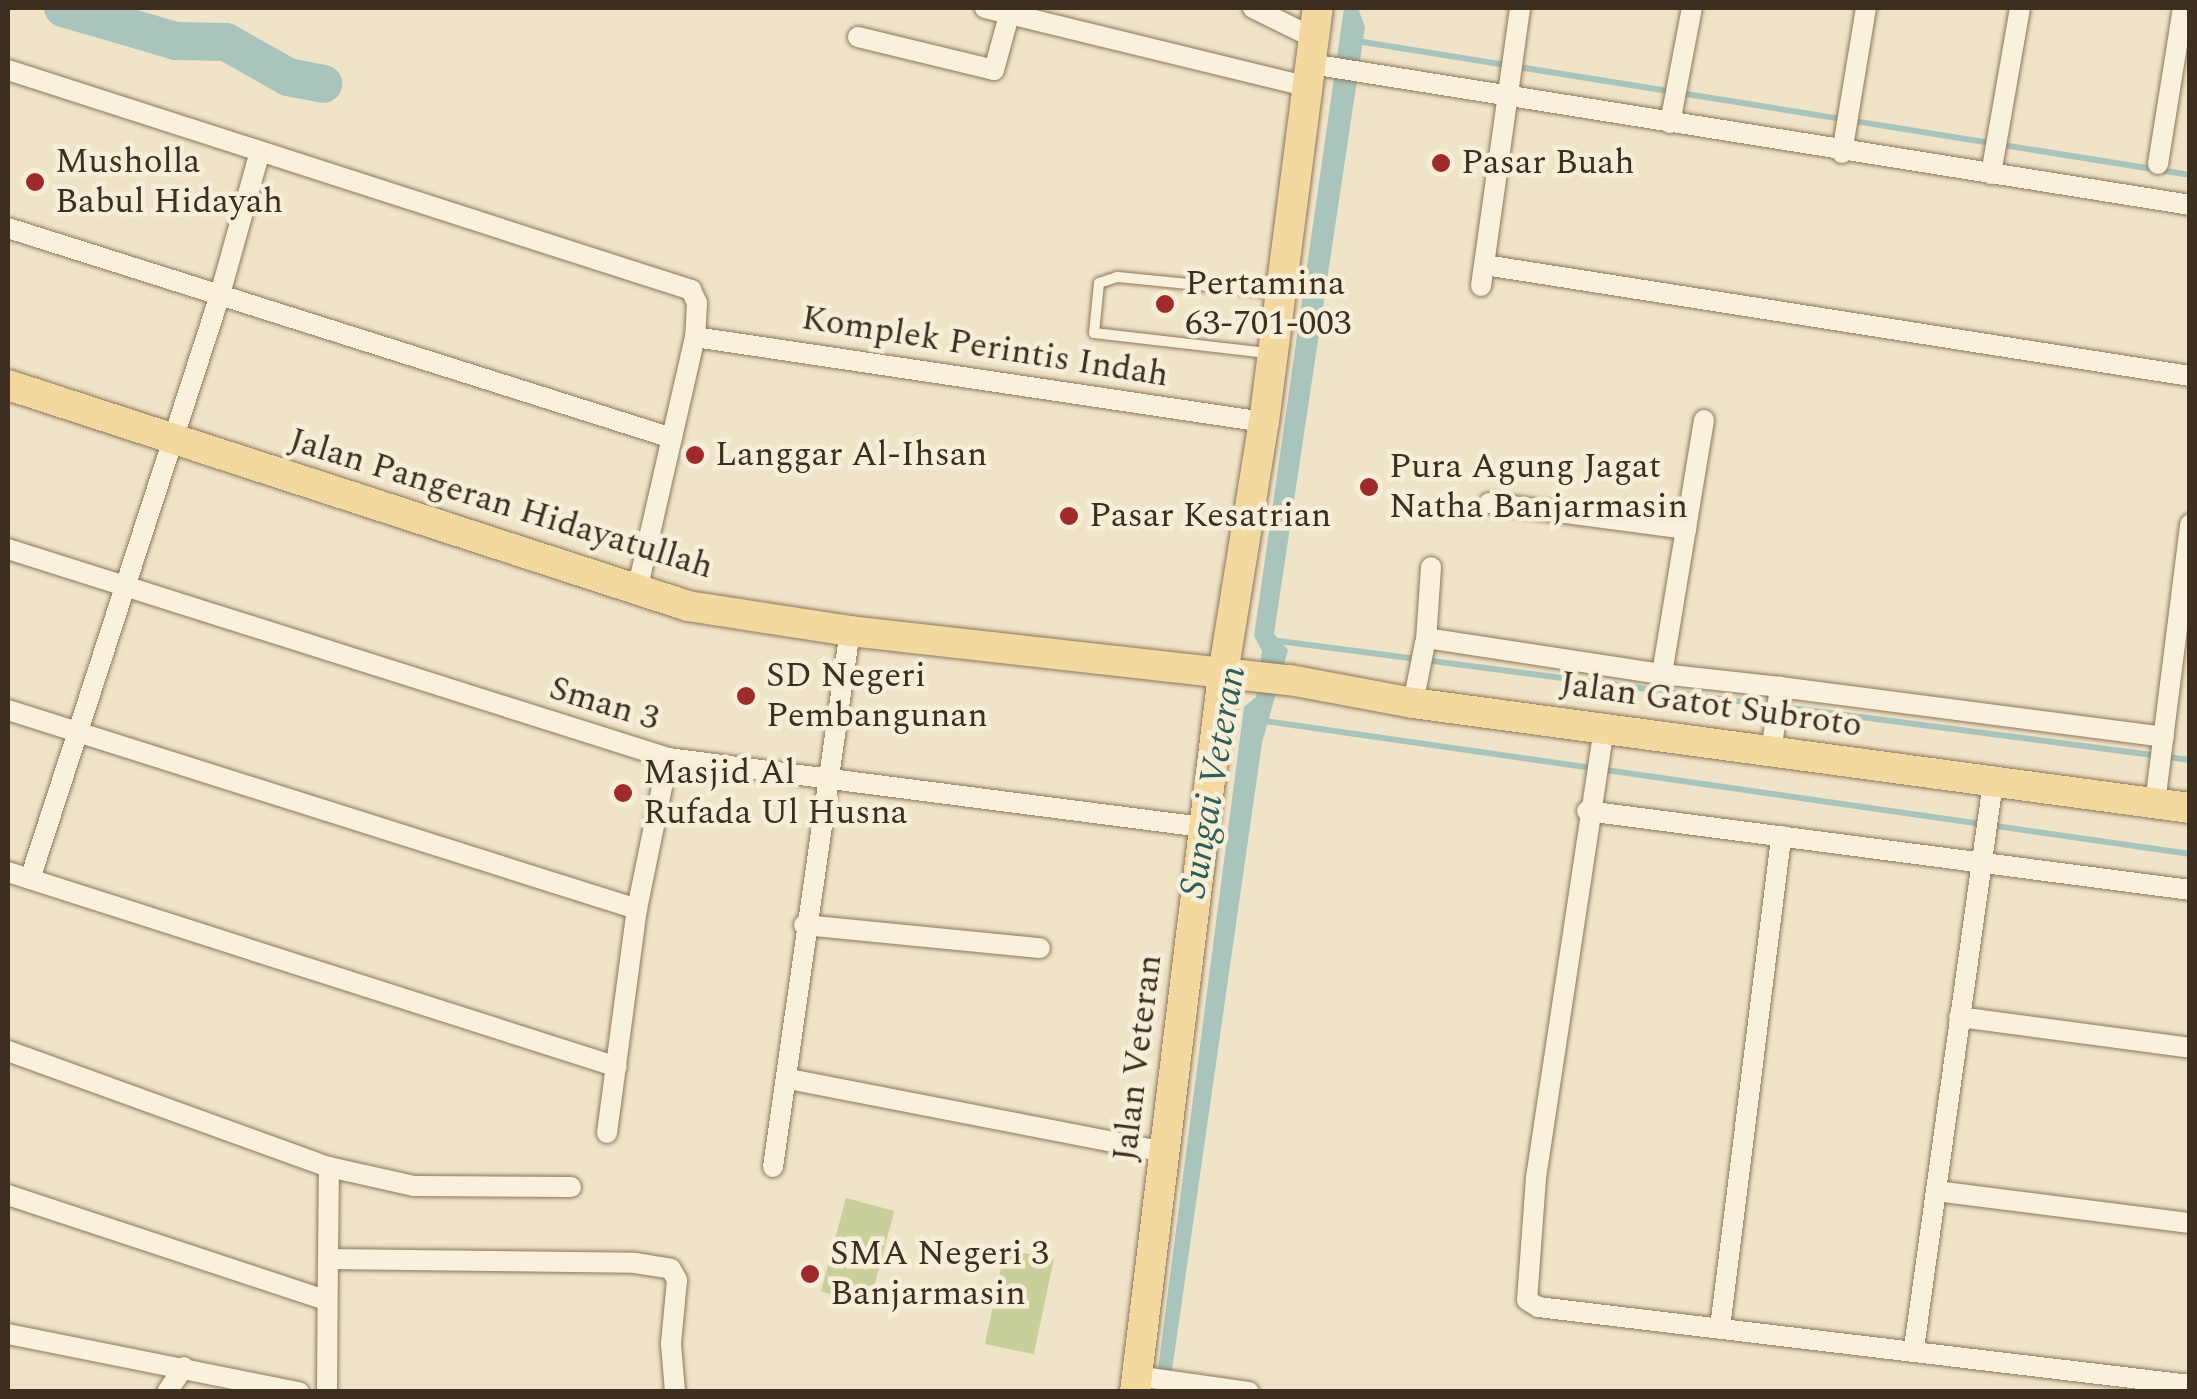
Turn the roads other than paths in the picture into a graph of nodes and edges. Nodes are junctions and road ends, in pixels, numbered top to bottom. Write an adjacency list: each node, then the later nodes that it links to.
1 (985, 8): 9 (street)
2 (1253, 8): 11 (street)
3 (1318, 8): 11 (main road, Jalan Veteran)
4 (1520, 8): 13 (street)
5 (1692, 8): 14 (street)
6 (1866, 8): 15 (street)
7 (2020, 8): 18 (street)
8 (2182, 8): 17 (street)
9 (1010, 10): 10 (street); 11 (street)
10 (858, 38)
11 (1316, 64): 13 (street); 23 (main road, Jalan Veteran)
12 (8, 70): 16 (street)
13 (1507, 84): 14 (street); 21 (street)
14 (1674, 103): 15 (street)
15 (1842, 153): 18 (street)
16 (258, 155): 24 (street); 25 (street)
17 (2158, 164)
18 (1992, 166): 19 (street)
19 (2190, 205)
20 (8, 228): 24 (street)
21 (1484, 265): 22 (street); 27 (street)
22 (1481, 286)
23 (1281, 293): 26 (main road, Jalan Veteran); 26 (lane)
24 (219, 298): 31 (street); 32 (street)
25 (695, 337): 30 (street, Komplek Perintis Indah); 31 (street)
26 (1273, 354): 30 (main road, Jalan Veteran)
27 (2190, 376)
28 (8, 385): 32 (main road, Jalan Pangeran Hidayatullah)
29 (1704, 420): 35 (street)
30 (1264, 422): 44 (main road, Jalan Veteran)
31 (672, 438): 40 (street)
32 (172, 440): 39 (street); 40 (main road, Jalan Pangeran Hidayatullah)
33 (1488, 503): 35 (street)
34 (2190, 524): 36 (street)
35 (1686, 530): 43 (street)
36 (2188, 547): 50 (street)
37 (8, 549): 39 (street, Sman 3)
38 (1431, 567): 42 (street)
39 (126, 587): 48 (street); 52 (street, Sman 3)
40 (637, 590): 41 (main road, Jalan Pangeran Hidayatullah)
41 (850, 631): 44 (main road, Jalan Pangeran Hidayatullah); 53 (street)
42 (1423, 654): 43 (street); 46 (street)
43 (1662, 674): 45 (street)
44 (1237, 675): 46 (main road, Jalan Gatot Subroto); 58 (main road, Jalan Veteran)
45 (1780, 692): 50 (street); 51 (street)
46 (1413, 703): 49 (main road, Jalan Gatot Subroto)
47 (8, 710): 48 (street)
48 (78, 733): 62 (street); 64 (street)
49 (1602, 738): 51 (main road, Jalan Gatot Subroto); 57 (street)
50 (2163, 742): 55 (street)
51 (1771, 753): 54 (main road, Jalan Gatot Subroto)
52 (668, 758): 53 (street, Sman 3); 64 (street)
53 (826, 774): 58 (street, Sman 3); 65 (street)
54 (1991, 796): 55 (main road, Jalan Gatot Subroto); 60 (street)
55 (2154, 803): 56 (main road, Jalan Gatot Subroto)
56 (2190, 808)
57 (1587, 811): 59 (street); 82 (street)
58 (1202, 827): 73 (main road, Jalan Veteran)
59 (1780, 836): 60 (street); 82 (street)
60 (1980, 860): 63 (street); 67 (street)
61 (8, 872): 62 (street)
62 (30, 879): 70 (street)
63 (2190, 890)
64 (637, 909): 70 (street)
65 (804, 925): 66 (street); 71 (street)
66 (1040, 948)
67 (1959, 1017): 68 (street); 77 (street)
68 (2190, 1048)
69 (8, 1051): 74 (street)
70 (617, 1067): 72 (street)
71 (789, 1079): 73 (street); 75 (street)
72 (607, 1133)
73 (1166, 1152): 86 (main road, Jalan Veteran)
74 (329, 1166): 76 (street); 80 (street)
75 (773, 1167)
76 (571, 1188)
77 (1936, 1190): 79 (street); 84 (street)
78 (8, 1195): 81 (street)
79 (2190, 1222)
80 (328, 1259): 81 (street); 92 (street)
81 (324, 1300): 91 (street)
82 (1720, 1328): 84 (street)
83 (8, 1334): 85 (street)
84 (1914, 1348): 88 (street)
85 (184, 1367): 89 (street); 90 (street)
86 (1141, 1382): 87 (street)
87 (1179, 1385): 93 (street)
88 (2190, 1385)
89 (167, 1392)
90 (299, 1392)
91 (328, 1392)
92 (675, 1392)
93 (1249, 1392)

